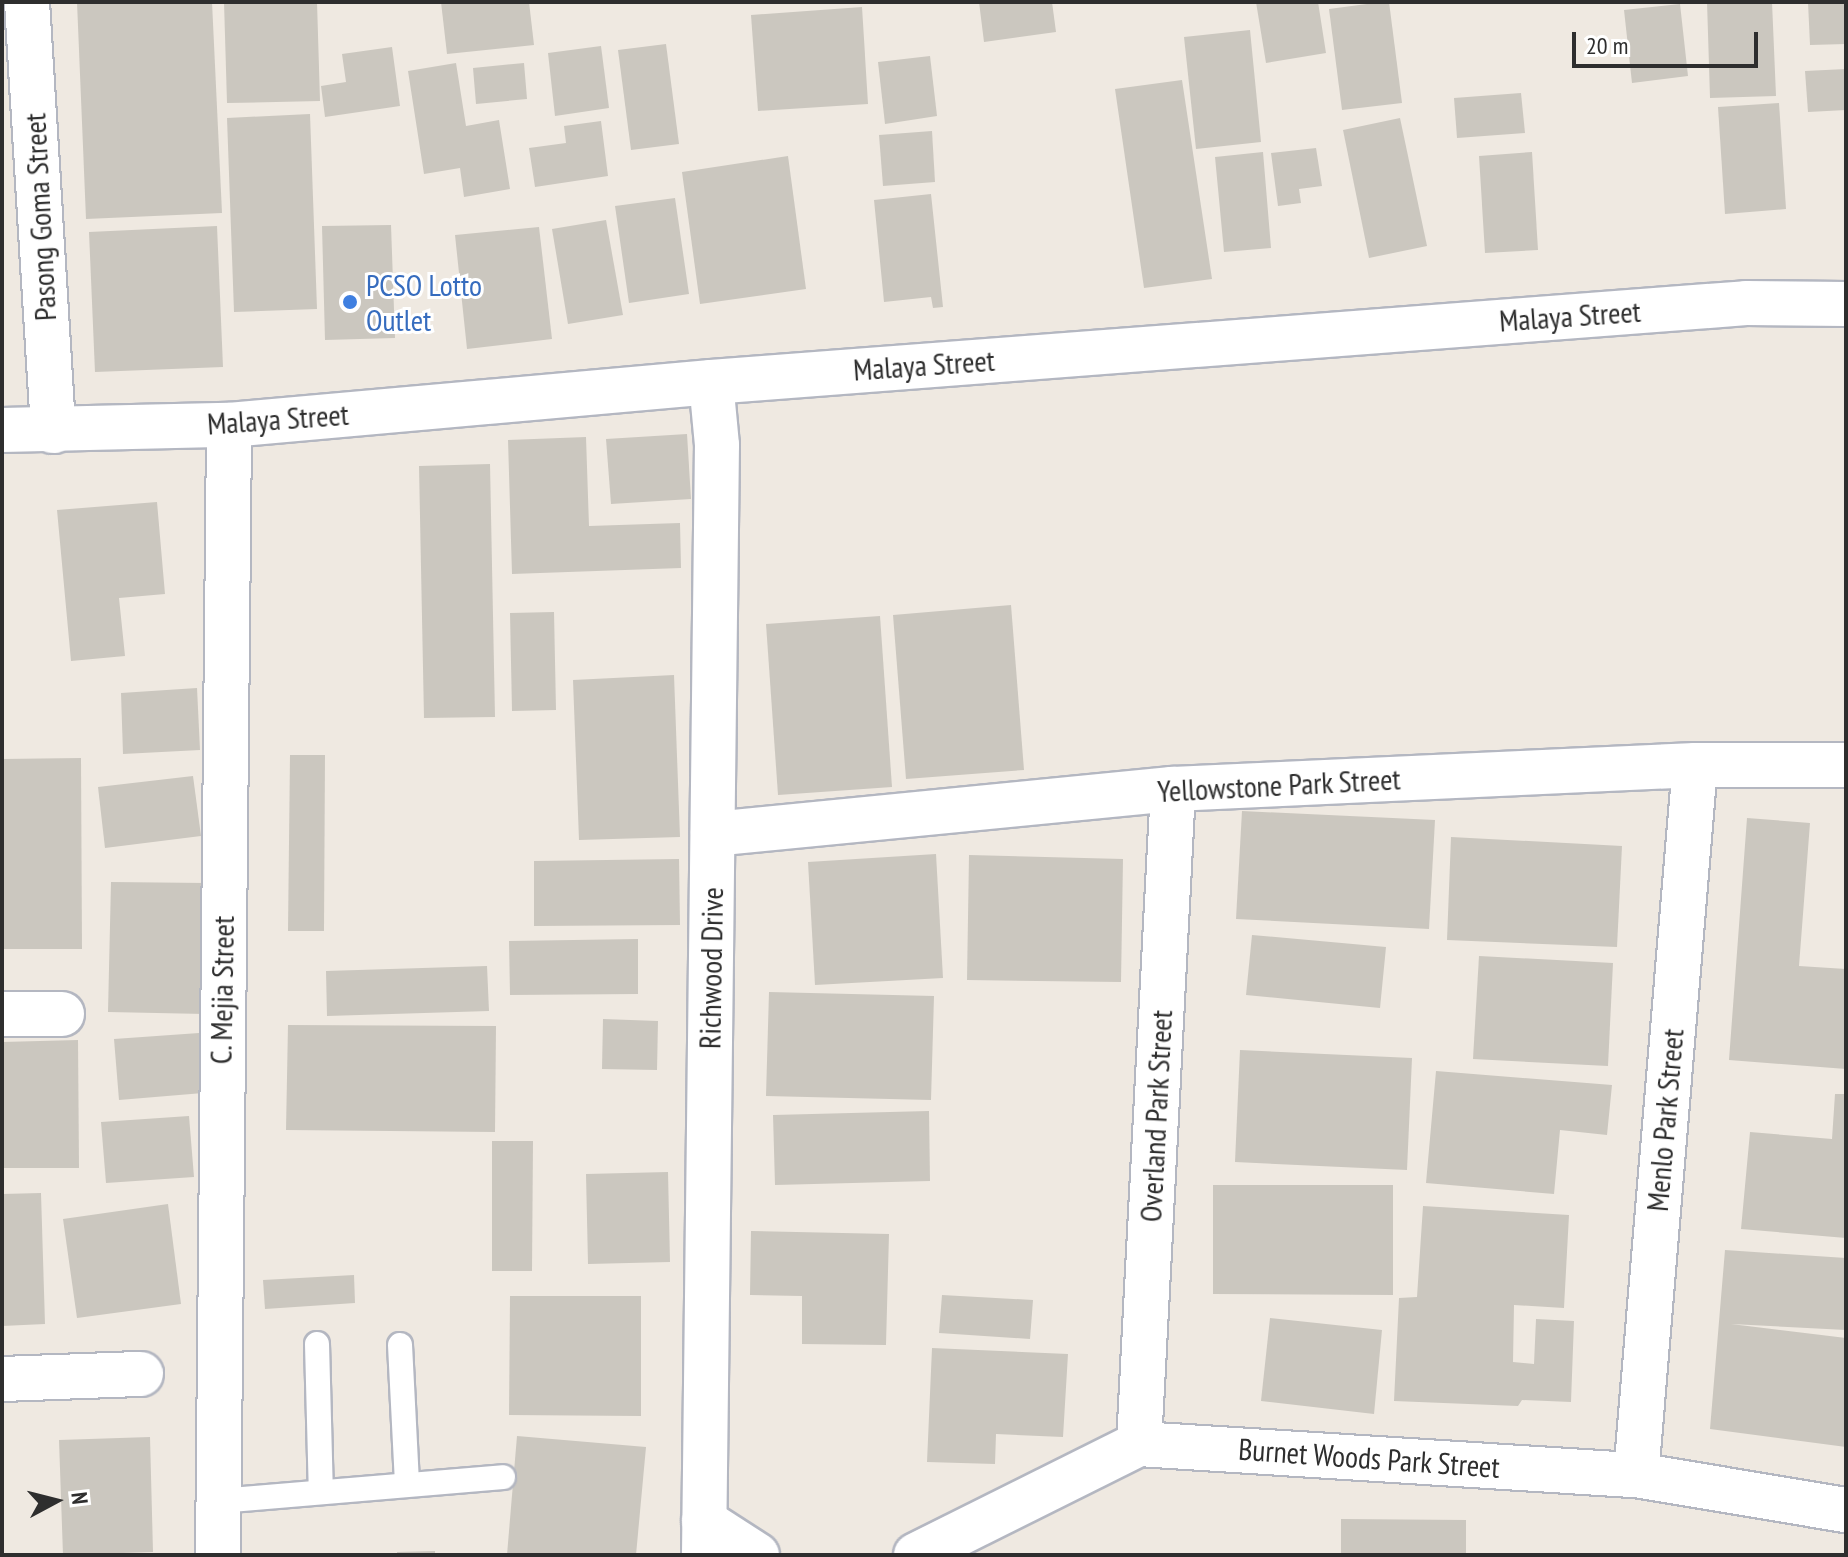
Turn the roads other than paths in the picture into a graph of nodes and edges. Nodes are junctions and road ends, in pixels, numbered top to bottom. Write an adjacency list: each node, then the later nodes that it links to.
1 (27, 2): 6 (street, Pasong Goma Street)
2 (1846, 304): 3 (street, Malaya Street)
3 (711, 382): 4 (street, Malaya Street); 10 (street, Richwood Drive)
4 (229, 425): 6 (street, Malaya Street); 22 (street, C. Mejia Street)
5 (2, 430): 6 (street, Malaya Street)
6 (53, 431)
7 (1695, 765): 8 (street, Yellowstone Park Street); 9 (street, Yellowstone Park Street); 18 (street, Menlo Park Street)
8 (1846, 765)
9 (1173, 789): 10 (street, Yellowstone Park Street); 17 (street, Overland Park Street)
10 (713, 834): 24 (street, Richwood Drive)
11 (2, 1014): 12 (street)
12 (62, 1014)
13 (317, 1344): 21 (lane)
14 (400, 1345): 20 (lane)
15 (141, 1374): 16 (street)
16 (2, 1379)
17 (1139, 1444): 18 (street, Burnet Woods Park Street); 27 (street)
18 (1636, 1475): 23 (street, Burnet Woods Park Street)
19 (503, 1477): 20 (lane)
20 (407, 1484): 21 (lane)
21 (321, 1492): 22 (lane)
22 (219, 1501): 25 (street, C. Mejia Street)
23 (1846, 1510)
24 (704, 1538): 26 (street)
25 (218, 1555)
26 (757, 1555)
27 (916, 1555)

